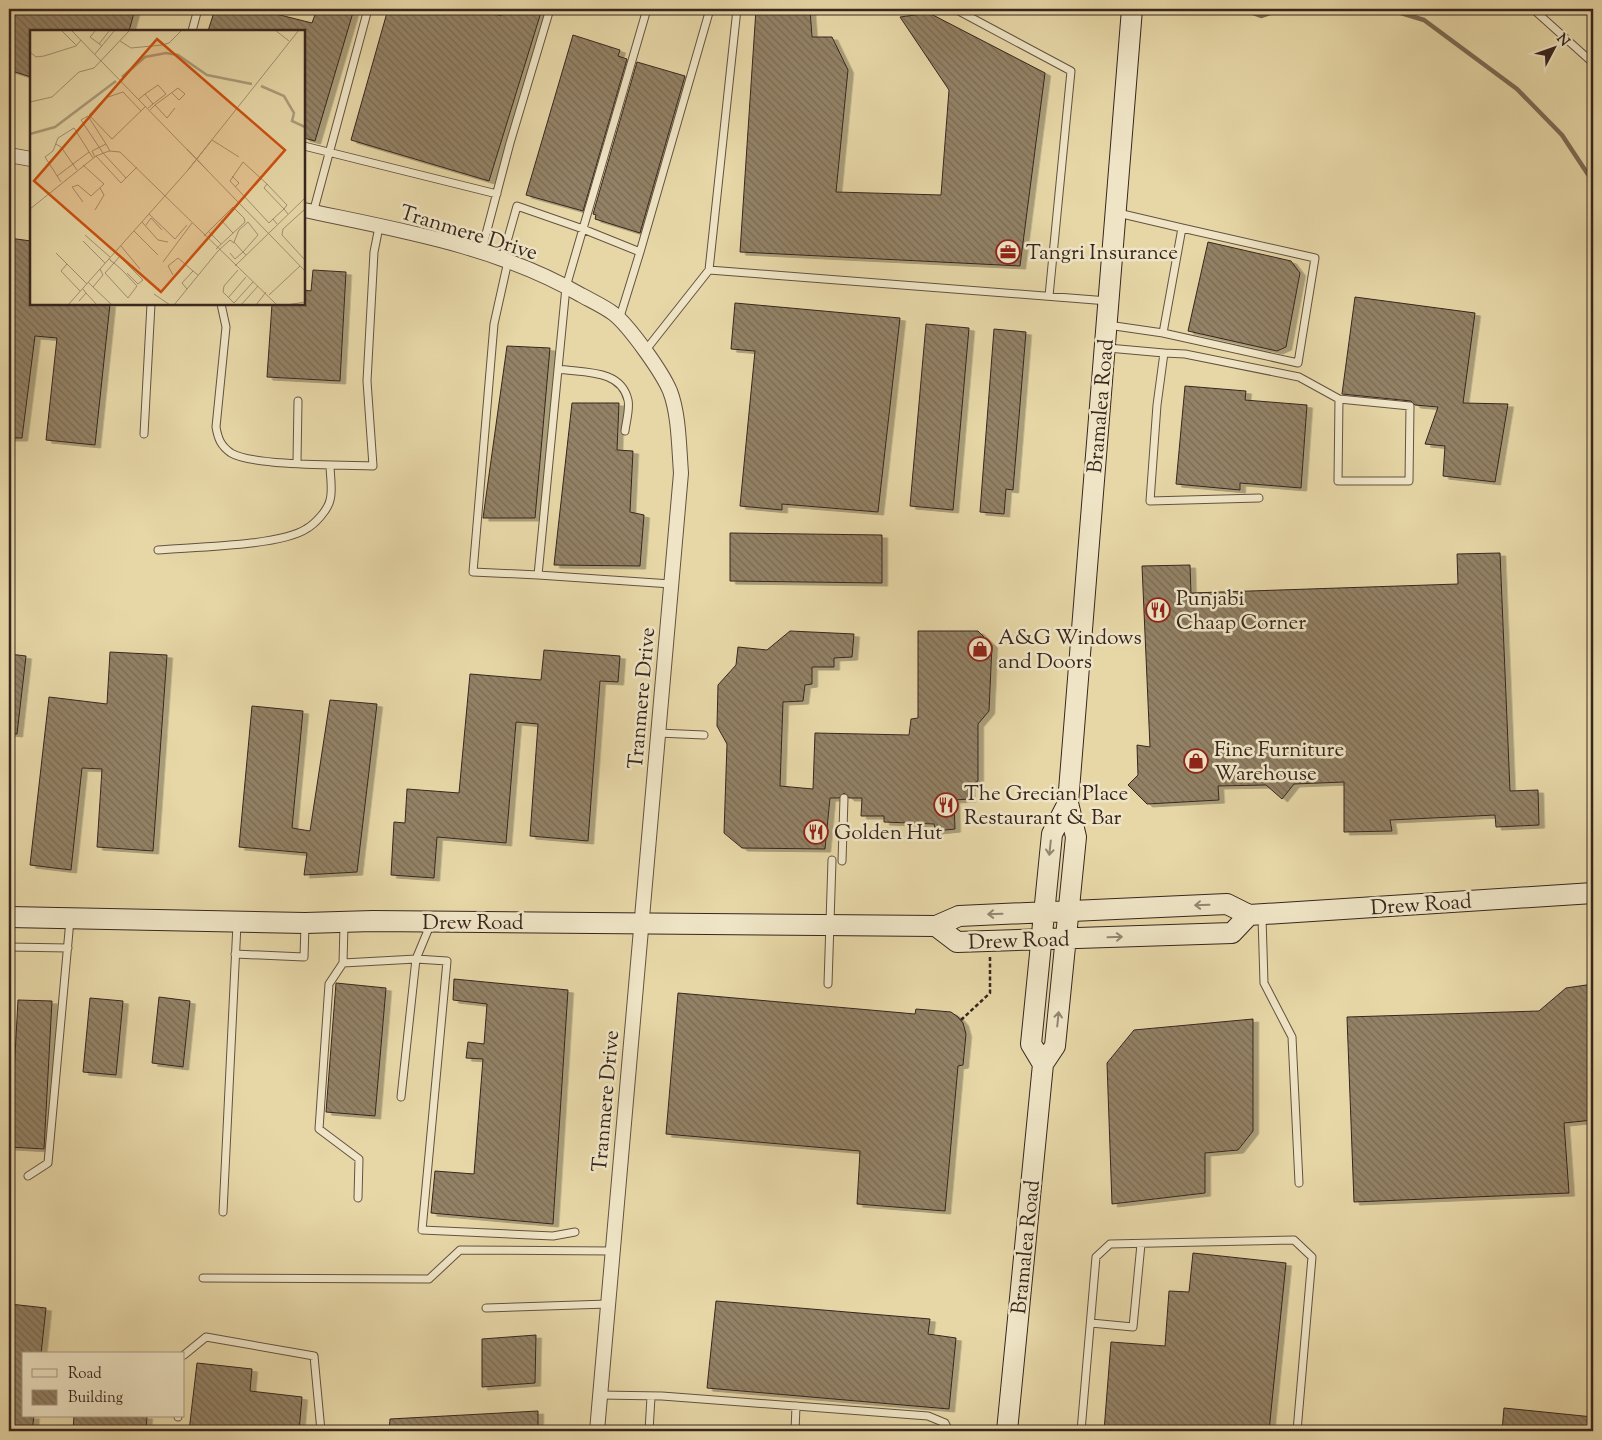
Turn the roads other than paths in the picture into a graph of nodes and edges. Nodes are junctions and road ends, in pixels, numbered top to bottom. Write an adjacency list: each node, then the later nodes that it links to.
1 (198, 9): 10 (lane)
2 (368, 9): 13 (lane)
3 (550, 9): 16 (lane)
4 (647, 9): 21 (lane)
5 (710, 9): 22 (lane)
6 (737, 9): 25 (lane)
7 (955, 9): 27 (lane)
8 (1132, 9): 18 (street, Bramalea Road)
9 (1533, 9): 11 (lane)
10 (192, 30)
11 (1593, 63)
12 (305, 146): 13 (lane)
13 (329, 152): 16 (lane); 17 (lane)
14 (9, 154): 15 (street)
15 (30, 159)
16 (497, 194): 23 (lane)
17 (308, 212): 19 (street, Tranmere Drive)
18 (1115, 212): 20 (lane); 28 (street, Bramalea Road)
19 (379, 227): 23 (street, Tranmere Drive); 43 (lane)
20 (1182, 228): 33 (lane); 33 (lane)
21 (583, 229): 22 (lane); 24 (lane); 26 (lane)
22 (640, 252): 31 (lane)
23 (481, 253): 24 (street, Tranmere Drive)
24 (505, 260): 26 (street, Tranmere Drive); 46 (lane)
25 (710, 270): 27 (lane); 35 (lane)
26 (566, 287): 31 (street, Tranmere Drive); 37 (lane)
27 (1049, 296): 28 (lane)
28 (1108, 301): 32 (street, Bramalea Road)
29 (151, 305): 41 (lane)
30 (221, 305): 42 (lane)
31 (619, 320): 35 (street, Tranmere Drive)
32 (1106, 325): 33 (lane); 34 (street, Bramalea Road)
33 (1163, 333)
34 (1105, 348): 36 (lane); 51 (street, Bramalea Road)
35 (645, 351): 47 (street, Tranmere Drive)
36 (1164, 353): 38 (lane); 44 (lane)
37 (558, 369): 40 (lane); 46 (lane)
38 (1339, 399): 38 (lane)
39 (298, 401): 42 (lane)
40 (625, 431)
41 (144, 434)
42 (297, 462): 43 (lane)
43 (330, 465): 45 (lane)
44 (1259, 498)
45 (158, 550)
46 (538, 576): 47 (lane)
47 (671, 584): 48 (street, Tranmere Drive)
48 (658, 733): 49 (lane); 64 (street, Tranmere Drive)
49 (704, 735)
50 (844, 798): 53 (lane)
51 (1068, 803): 55 (street, Bramalea Road); 56 (street, Bramalea Road, one-way to 56)
52 (832, 860): 65 (lane)
53 (842, 861)
54 (1593, 892): 57 (street, Drew Road)
55 (1069, 911): 56 (street, Drew Road); 57 (street, Drew Road, one-way to 55); 67 (street, Bramalea Road)
56 (1044, 913): 66 (street, Drew Road, one-way to 66); 68 (street, Bramalea Road)
57 (1255, 915): 67 (street, Drew Road, one-way to 57); 78 (lane)
58 (9, 916): 59 (street, Drew Road)
59 (70, 917): 60 (street, Drew Road); 70 (lane)
60 (237, 921): 62 (street, Drew Road); 71 (lane)
61 (344, 922): 62 (street, Drew Road); 63 (street, Drew Road); 73 (lane)
62 (305, 923): 71 (lane)
63 (432, 923): 64 (street, Drew Road); 72 (lane)
64 (640, 924): 65 (street, Drew Road); 83 (street, Tranmere Drive)
65 (831, 926): 66 (street, Drew Road); 74 (lane)
66 (936, 926): 68 (street, Drew Road)
67 (1067, 938): 68 (street, Drew Road); 75 (street, Bramalea Road, one-way to 67)
68 (1042, 940): 75 (street, Bramalea Road)
69 (9, 947): 70 (lane)
70 (68, 948): 77 (lane)
71 (235, 954): 80 (lane)
72 (416, 960): 73 (lane); 76 (lane); 81 (lane)
73 (343, 963): 79 (lane)
74 (828, 984)
75 (1043, 1064): 97 (street, Bramalea Road)
76 (401, 1097)
77 (28, 1176)
78 (1299, 1182)
79 (358, 1198)
80 (223, 1212)
81 (575, 1232)
82 (1141, 1244): 87 (lane); 87 (lane); 99 (lane)
83 (612, 1251): 84 (lane); 85 (street, Tranmere Drive)
84 (203, 1278)
85 (608, 1304): 86 (lane); 89 (street, Tranmere Drive)
86 (486, 1308)
87 (1091, 1323): 98 (lane)
88 (185, 1354): 92 (lane)
89 (600, 1395): 90 (lane); 93 (street, Tranmere Drive)
90 (651, 1397): 91 (lane); 94 (lane)
91 (796, 1406): 95 (lane); 96 (lane)
92 (321, 1431)
93 (597, 1431)
94 (649, 1431)
95 (795, 1431)
96 (949, 1431)
97 (1007, 1431)
98 (1081, 1431)
99 (1296, 1431)

